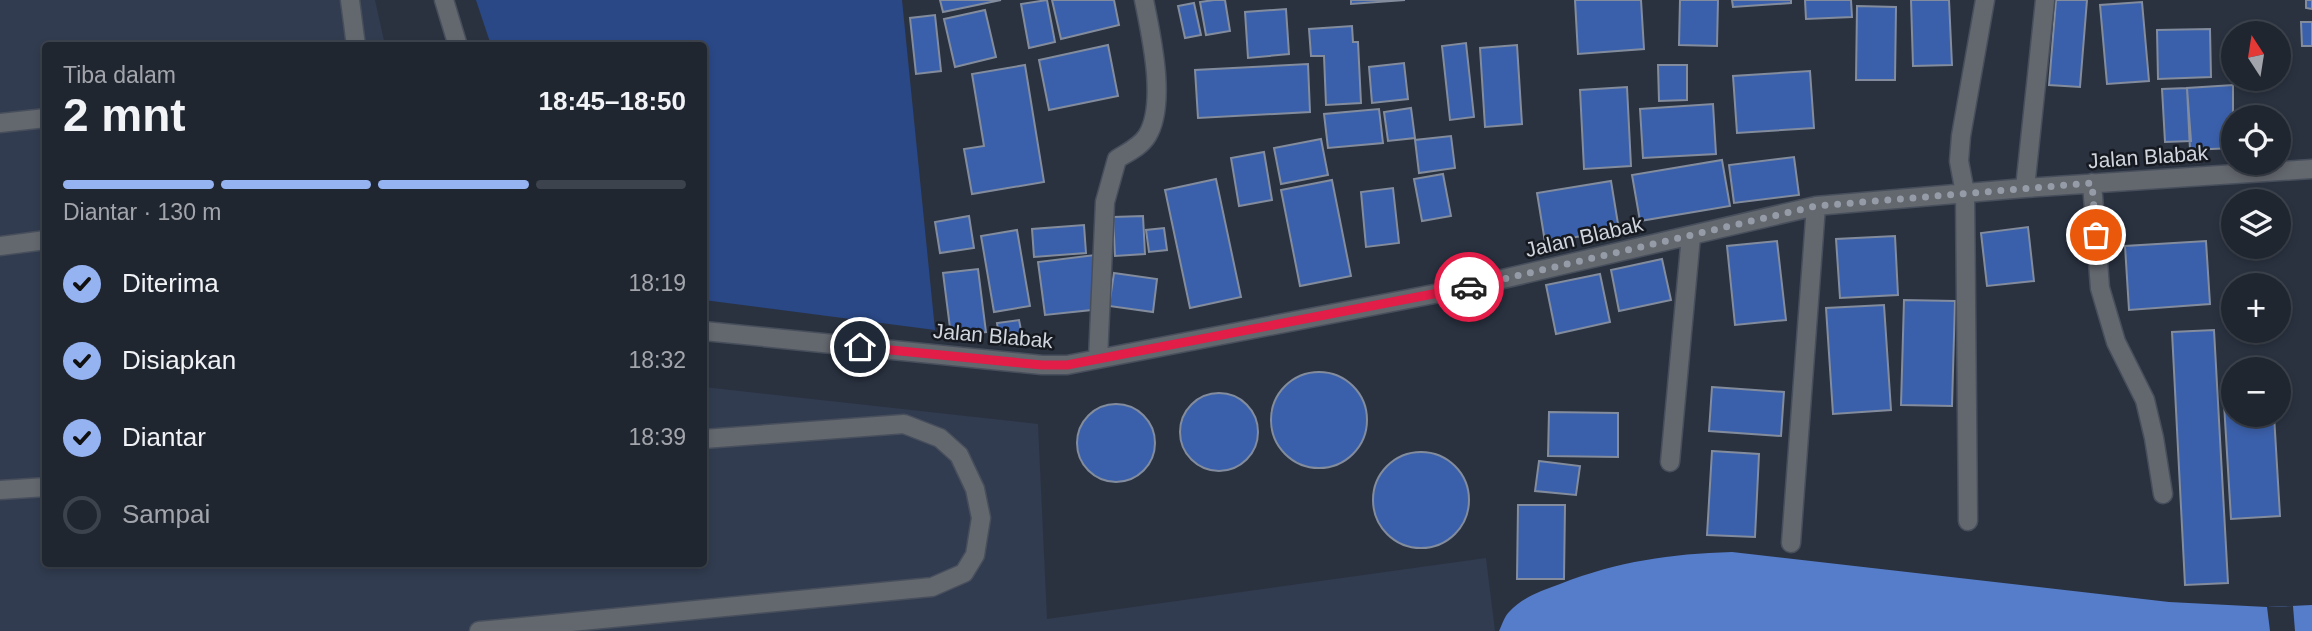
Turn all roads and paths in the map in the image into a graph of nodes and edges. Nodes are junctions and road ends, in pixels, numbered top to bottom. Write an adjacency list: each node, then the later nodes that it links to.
1 (350, 0): 6 (street)
2 (444, 0): 7 (street)
3 (1144, 0): 19 (street)
4 (1985, 0): 13 (street)
5 (2045, 0): 12 (street)
6 (355, 42)
7 (457, 42)
8 (42, 118): 9 (street)
9 (0, 123)
10 (2312, 169): 11 (street, Jalan Blabak)
11 (2092, 183): 12 (street, Jalan Blabak); 24 (street)
12 (2025, 188): 13 (street, Jalan Blabak)
13 (1965, 193): 14 (street, Jalan Blabak); 25 (street)
14 (1816, 206): 15 (street, Jalan Blabak); 26 (street)
15 (1691, 236): 19 (street, Jalan Blabak); 21 (street)
16 (42, 241): 17 (street)
17 (0, 246)
18 (707, 331): 19 (street, Jalan Blabak)
19 (1098, 359)
20 (707, 439): 27 (street)
21 (1670, 462)
22 (42, 487): 23 (street)
23 (0, 490)
24 (2163, 494)
25 (1968, 521)
26 (1791, 542)
27 (479, 631)

